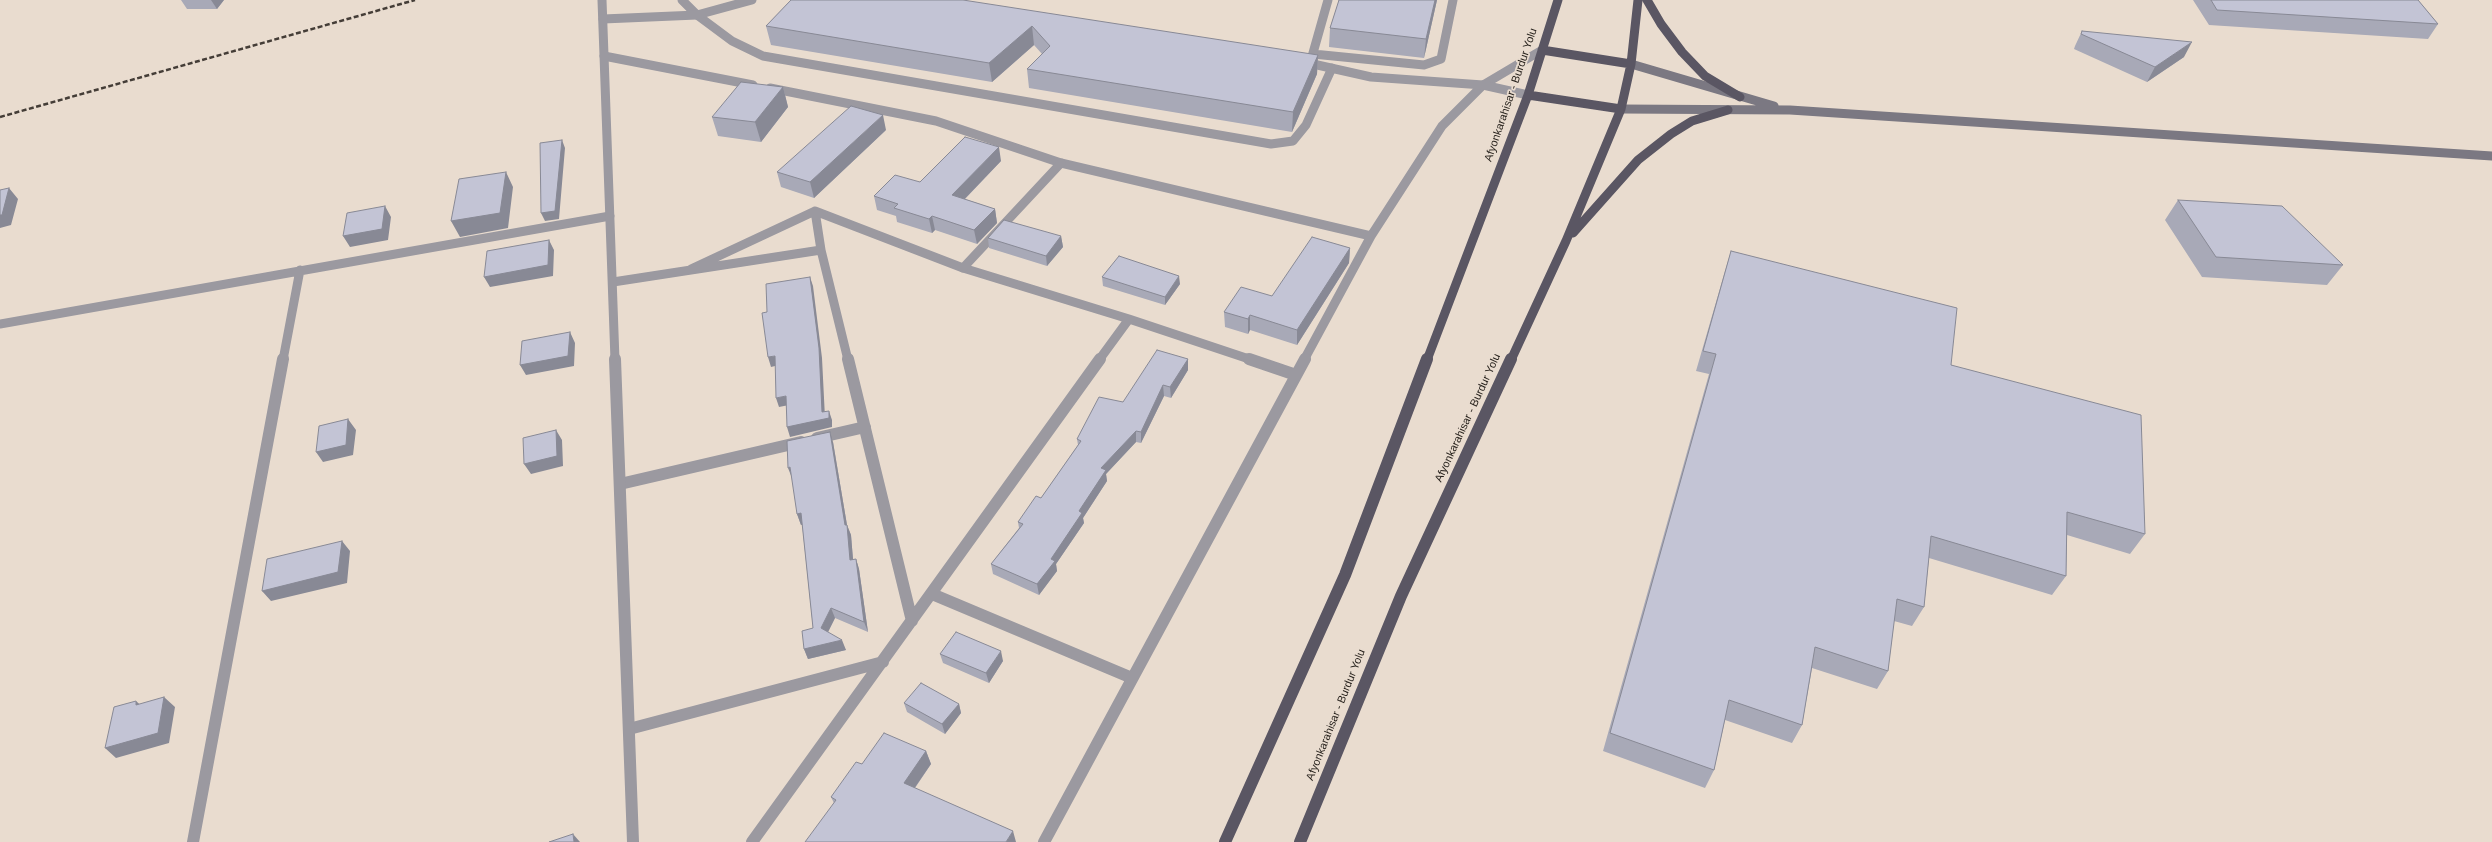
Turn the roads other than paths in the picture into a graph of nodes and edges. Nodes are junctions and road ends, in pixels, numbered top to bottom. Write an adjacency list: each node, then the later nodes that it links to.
1 (602, 0): 10 (street)
2 (682, 0): 9 (street)
3 (752, 0): 9 (street)
4 (1328, 0): 13 (street)
5 (1453, 0): 13 (street)
6 (1558, 0): 11 (highway, Afyonkarahisar - Burdur Yolu)
7 (1638, 0): 15 (highway, Afyonkarahisar - Burdur Yolu)
8 (1647, 0): 19 (highway)
9 (697, 15): 10 (street); 16 (street)
10 (603, 19): 12 (street)
11 (1542, 50): 15 (highway); 17 (street); 18 (highway, Afyonkarahisar - Burdur Yolu)
12 (604, 56): 24 (street); 26 (street)
13 (1312, 58): 14 (street); 16 (street)
14 (1295, 60)
15 (1630, 64): 19 (main road); 20 (highway, Afyonkarahisar - Burdur Yolu)
16 (1332, 68): 17 (street)
17 (1483, 85): 18 (street); 27 (street)
18 (1528, 95): 20 (highway); 48 (highway, Afyonkarahisar - Burdur Yolu)
19 (1740, 97): 22 (main road)
20 (1621, 109): 21 (main road); 28 (highway, Afyonkarahisar - Burdur Yolu)
21 (1728, 110): 22 (main road); 28 (highway)
22 (1790, 110): 23 (main road)
23 (2492, 156)
24 (1061, 163): 27 (street); 30 (street)
25 (815, 211): 29 (street); 30 (street); 31 (street)
26 (610, 216): 32 (street); 33 (street)
27 (1371, 236): 36 (street)
28 (1566, 241): 49 (highway, Afyonkarahisar - Burdur Yolu)
29 (821, 250): 31 (street); 37 (street)
30 (963, 268): 34 (street)
31 (691, 269): 33 (street)
32 (300, 270): 35 (street); 44 (street)
33 (613, 282): 38 (street)
34 (1129, 319): 36 (street); 39 (street)
35 (0, 324)
36 (1296, 375): 42 (street)
37 (865, 427): 38 (street); 40 (street)
38 (620, 484): 43 (street)
39 (932, 594): 40 (street); 42 (street)
40 (912, 621): 41 (street)
41 (883, 662): 43 (street); 46 (street)
42 (1132, 678): 47 (street)
43 (629, 729): 45 (street)
44 (193, 842)
45 (633, 842)
46 (752, 842)
47 (1044, 842)
48 (1225, 842)
49 (1300, 842)

